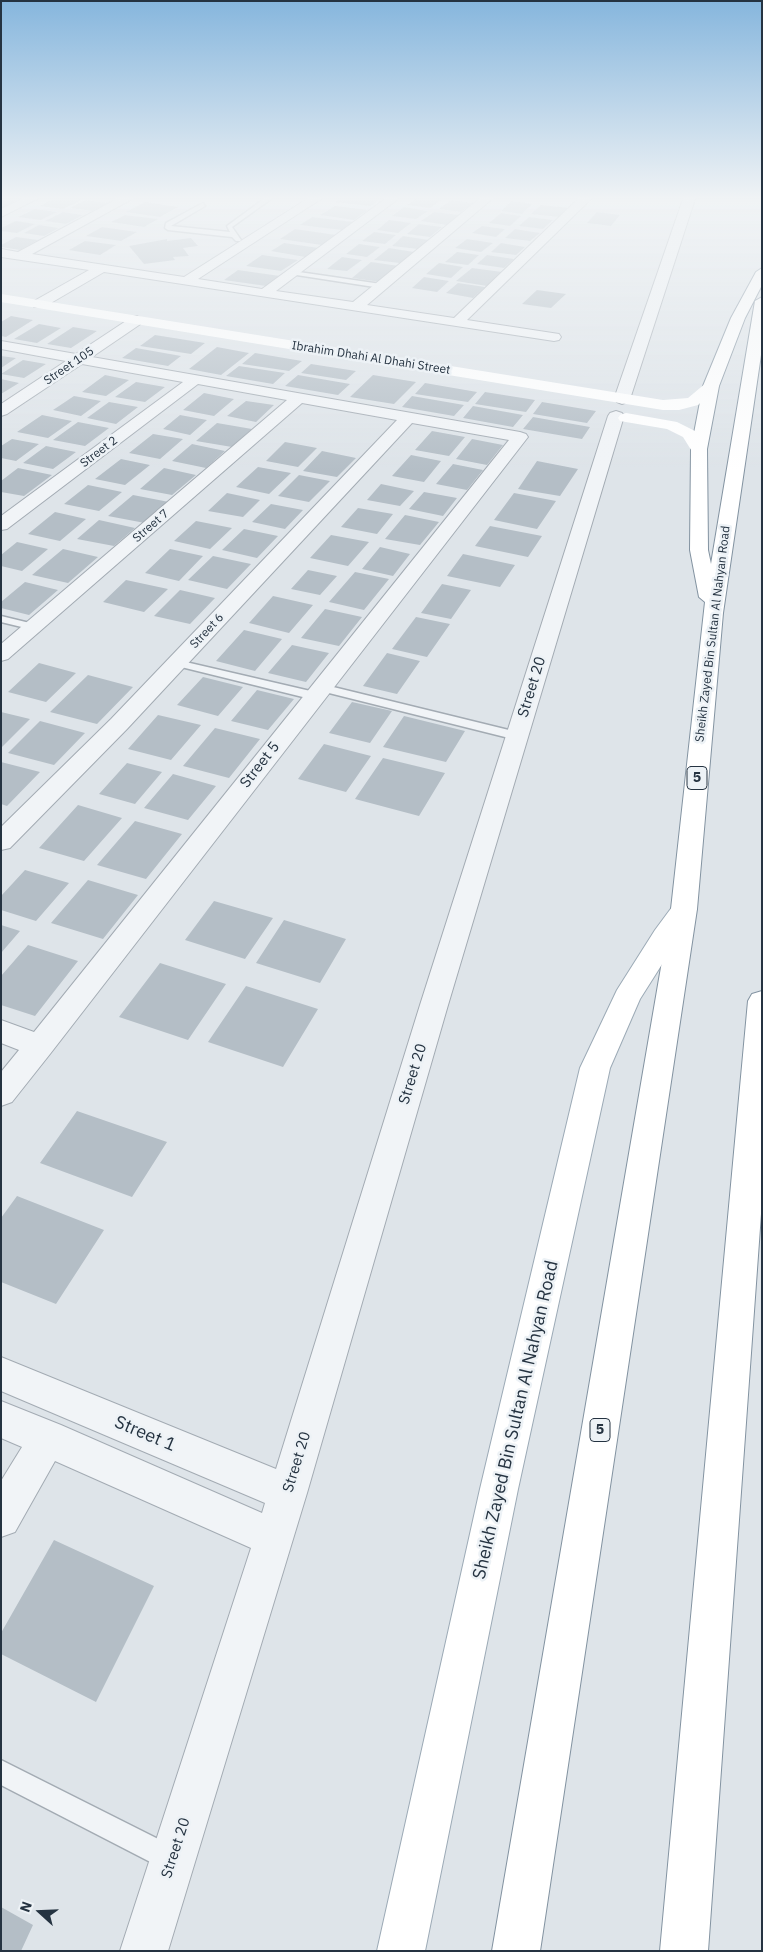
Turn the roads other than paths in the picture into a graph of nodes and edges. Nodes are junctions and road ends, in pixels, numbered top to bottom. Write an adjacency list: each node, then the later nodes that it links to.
1 (64, 290): 12 (street)
2 (86, 290): 13 (street)
3 (245, 290): 9 (street)
4 (268, 290): 9 (street)
5 (377, 290): 14 (street)
6 (490, 290): 16 (street)
7 (658, 290): 23 (street, Street 20)
8 (753, 290): 21 (main road)
9 (264, 293): 14 (street)
10 (1, 298): 12 (main road, Ibrahim Dhahi Al Dhahi Street)
11 (762, 301): 28 (main road, Sheikh Zayed Bin Sultan Al Nahyan Road / 5)
12 (39, 304): 13 (main road, Ibrahim Dhahi Al Dhahi Street)
13 (57, 307): 15 (main road, Ibrahim Dhahi Al Dhahi Street)
14 (356, 307): 16 (street)
15 (137, 320): 19 (street, Street 105); 23 (main road, Ibrahim Dhahi Al Dhahi Street)
16 (456, 323): 17 (street)
17 (554, 337)
18 (1, 345): 19 (street)
19 (80, 358): 20 (street); 24 (street, Street 105)
20 (196, 379): 22 (street); 27 (street, Street 2)
21 (711, 386): 23 (main road); 26 (main road)
22 (300, 397): 25 (street); 30 (street, Street 7)
23 (619, 408): 26 (main road); 34 (street, Street 20)
24 (1, 411)
25 (409, 416): 32 (street, Street 6); 33 (street, Street 5)
26 (699, 449): 28 (main road)
27 (1, 525)
28 (713, 613): 36 (main road, Sheikh Zayed Bin Sultan Al Nahyan Road / 5)
29 (1, 619): 30 (lane)
30 (34, 627): 31 (street, Street 7)
31 (1, 655)
32 (177, 663): 33 (lane); 35 (street, Street 6)
33 (318, 692): 34 (lane); 40 (street, Street 5)
34 (517, 736): 45 (street, Street 20)
35 (1, 842)
36 (684, 910): 51 (main road, Sheikh Zayed Bin Sultan Al Nahyan Road); 52 (main road, Sheikh Zayed Bin Sultan Al Nahyan Road / 5)
37 (762, 1001): 38 (main road)
38 (762, 1010): 53 (main road)
39 (1, 1031): 40 (street)
40 (40, 1046): 41 (street, Street 5)
41 (1, 1094)
42 (1, 1374): 45 (street, Street 1)
43 (1, 1419): 44 (street)
44 (48, 1438): 46 (street); 47 (street)
45 (288, 1493): 47 (street, Street 20)
46 (1, 1518)
47 (274, 1538): 49 (street, Street 20)
48 (1, 1772): 49 (lane)
49 (172, 1860): 50 (street, Street 20)
50 (144, 1951)
51 (401, 1951)
52 (516, 1951)
53 (684, 1951)

